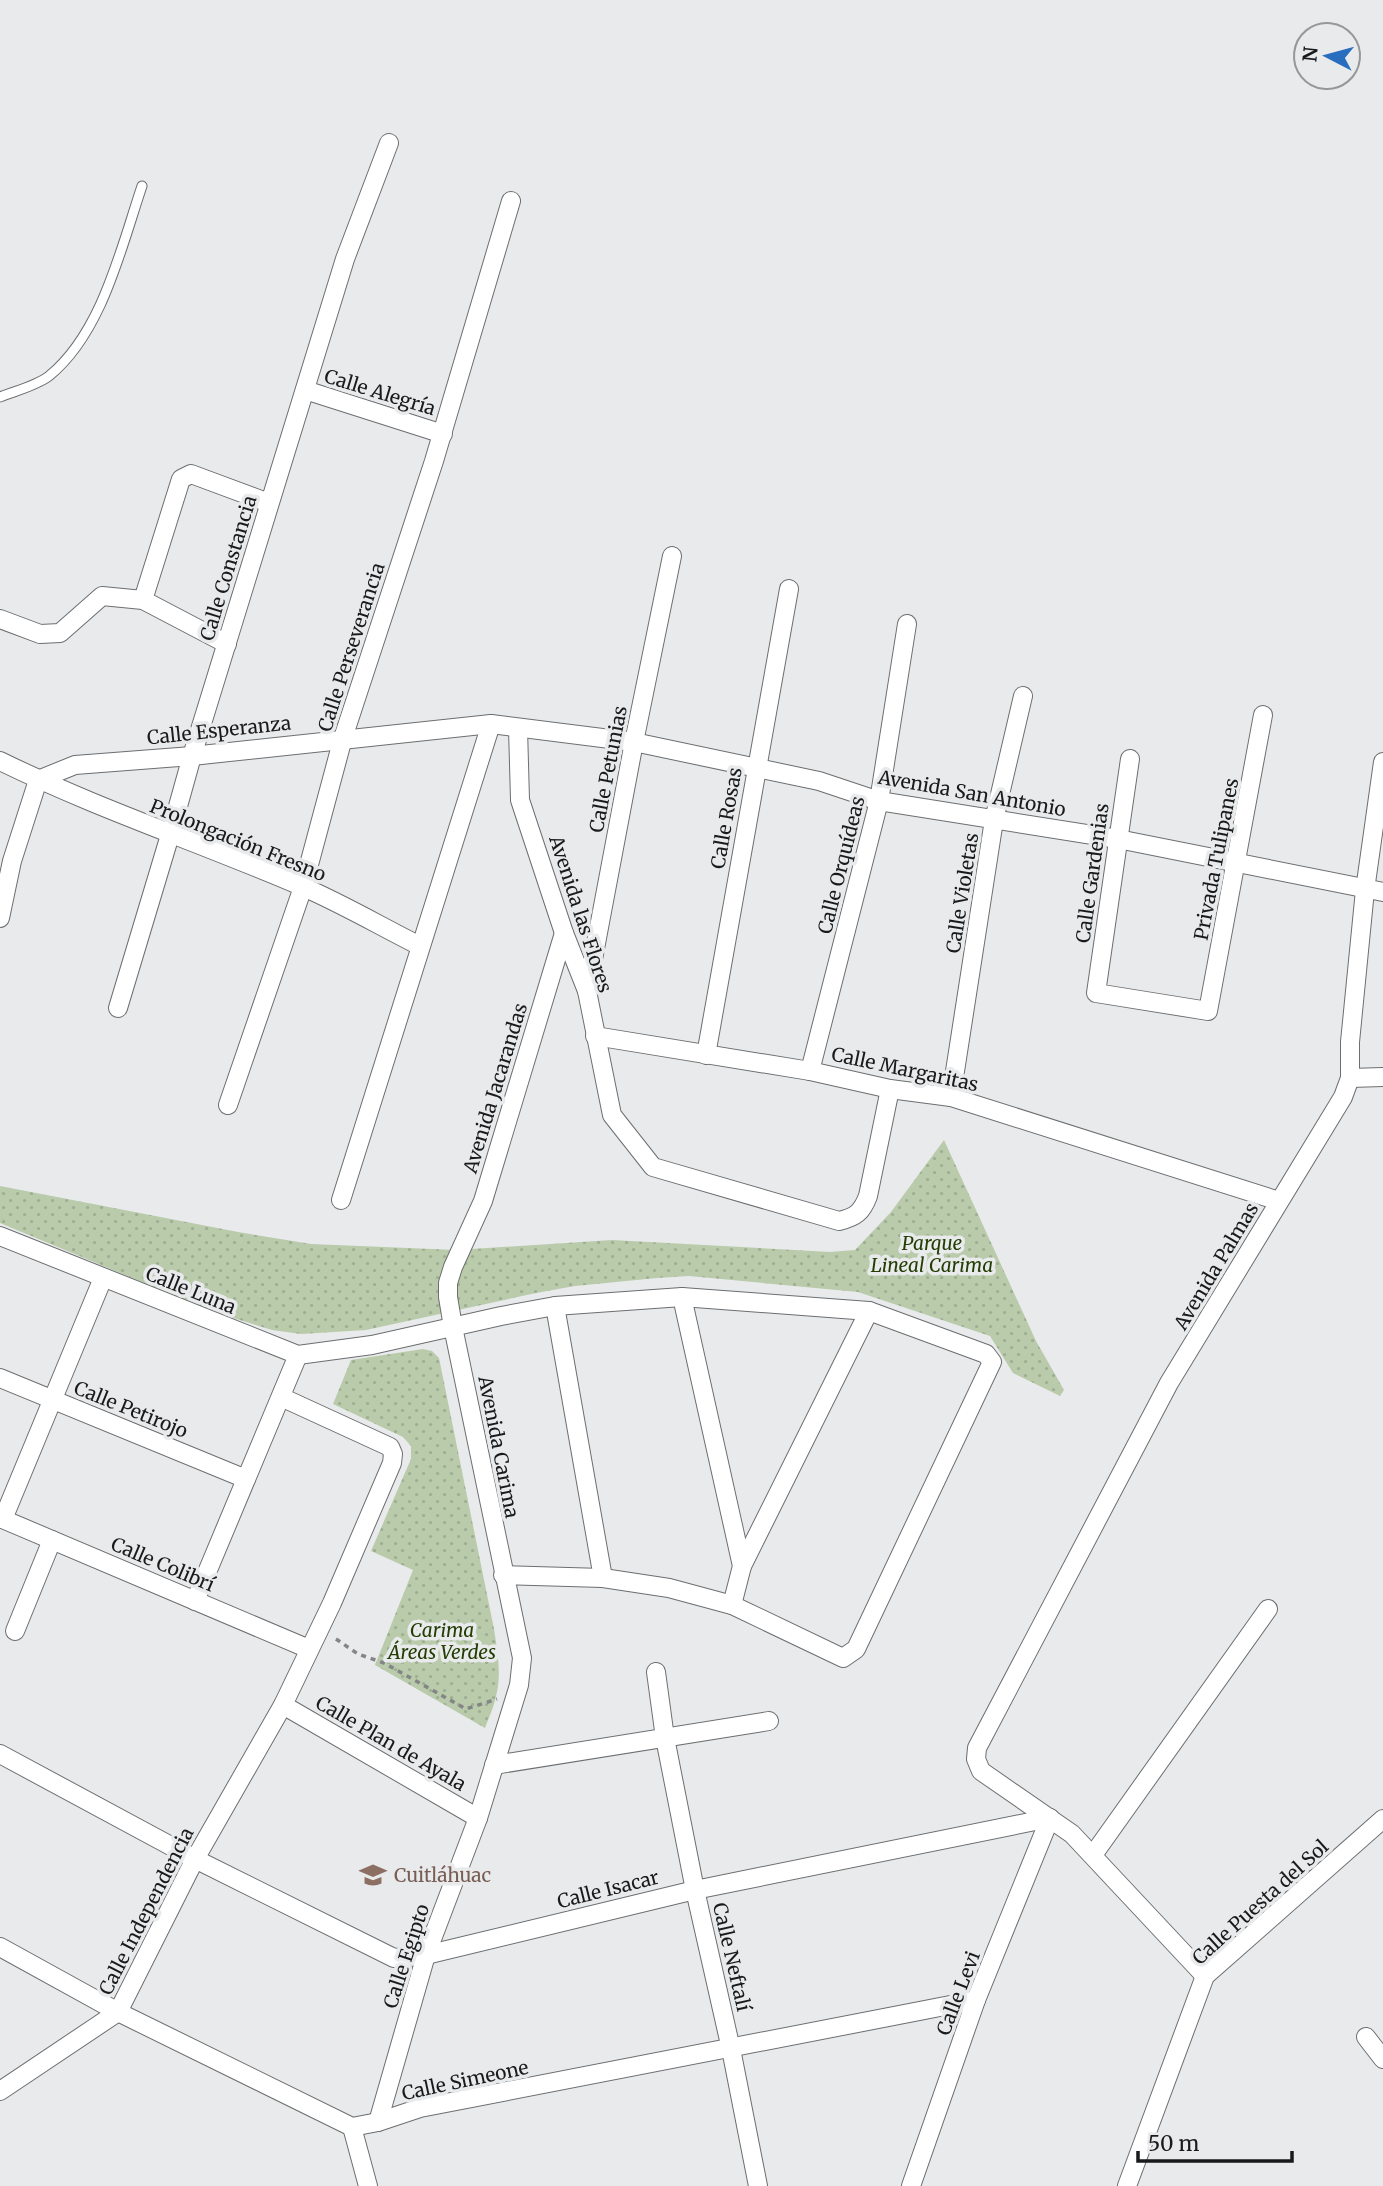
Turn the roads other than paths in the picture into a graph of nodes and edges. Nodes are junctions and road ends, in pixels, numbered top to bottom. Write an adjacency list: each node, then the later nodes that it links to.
1 (389, 144): 4 (street, Calle Constancia)
2 (142, 186): 5 (lane)
3 (511, 201): 6 (street, Calle Perseverancia)
4 (304, 390): 6 (street, Calle Alegría); 7 (street, Calle Constancia)
5 (0, 397)
6 (443, 434): 18 (street, Calle Perseverancia)
7 (269, 503): 10 (street); 13 (street, Calle Constancia)
8 (672, 556): 19 (street, Calle Petunias)
9 (789, 589): 23 (street, Calle Rosas)
10 (143, 600): 11 (street); 13 (street)
11 (0, 619)
12 (906, 624): 26 (street, Calle Orquídeas)
13 (227, 644): 20 (street, Calle Constancia)
14 (1023, 696): 27 (street, Calle Violetas)
15 (1264, 715): 30 (street, Privada Tulipanes)
16 (491, 724): 17 (street, Avenida San Antonio); 18 (street, Calle Esperanza); 36 (street)
17 (518, 728): 19 (street, Avenida San Antonio); 35 (street, Avenida las Flores)
18 (343, 738): 20 (street, Calle Esperanza); 31 (street, Calle Perseverancia)
19 (634, 742): 23 (street, Avenida San Antonio); 37 (street, Calle Petunias)
20 (191, 756): 25 (street, Calle Esperanza); 28 (street, Calle Constancia)
21 (1130, 759): 29 (street, Calle Gardenias)
22 (0, 761): 25 (street, Prolongación Fresno)
23 (756, 768): 26 (street, Avenida San Antonio); 41 (street, Calle Rosas)
24 (1383, 771): 32 (street, Avenida Palmas)
25 (38, 780): 28 (street, Prolongación Fresno); 34 (street)
26 (879, 801): 27 (street, Avenida San Antonio); 42 (street, Calle Orquídeas)
27 (994, 820): 29 (street, Avenida San Antonio); 46 (street, Calle Violetas)
28 (170, 835): 31 (street, Prolongación Fresno); 38 (street, Calle Constancia)
29 (1118, 839): 30 (street, Avenida San Antonio); 39 (street, Calle Gardenias)
30 (1237, 863): 32 (street, Avenida San Antonio); 39 (street, Privada Tulipanes)
31 (303, 887): 36 (street, Prolongación Fresno); 47 (street, Calle Perseverancia)
32 (1365, 890): 33 (street, Avenida San Antonio); 44 (street, Avenida Palmas)
33 (1383, 892)
34 (0, 918)
35 (564, 933): 37 (street, Avenida las Flores); 55 (street, Avenida Jacarandas)
36 (420, 946): 48 (street)
37 (587, 992): 40 (street, Avenida las Flores)
38 (118, 1008)
39 (1208, 1011)
40 (595, 1036): 41 (street, Calle Margaritas); 45 (street, Avenida las Flores)
41 (706, 1055): 42 (street, Calle Margaritas)
42 (810, 1071): 45 (street, Calle Margaritas)
43 (1383, 1077): 44 (street)
44 (1350, 1078): 49 (street, Avenida Palmas)
45 (890, 1089): 46 (street, Calle Margaritas)
46 (951, 1097): 49 (street, Calle Margaritas)
47 (228, 1105)
48 (341, 1200)
49 (1279, 1201): 79 (street, Avenida Palmas)
50 (0, 1236): 51 (street, Calle Luna)
51 (103, 1278): 56 (street, Calle Luna); 59 (street)
52 (682, 1297): 53 (street, Calle Luna); 54 (street, Calle Luna); 63 (street)
53 (555, 1306): 55 (street, Calle Luna); 65 (street)
54 (869, 1311): 63 (street); 67 (street, Calle Luna)
55 (453, 1327): 56 (street, Calle Luna); 64 (street, Avenida Carima)
56 (298, 1355): 58 (street)
57 (0, 1378): 59 (street, Calle Petirojo)
58 (281, 1396): 60 (street); 70 (street, Calle Independencia)
59 (53, 1399): 60 (street, Calle Petirojo); 61 (street)
60 (246, 1479): 66 (street)
61 (1, 1519): 62 (street, Calle Colibrí)
62 (52, 1540): 66 (street, Calle Colibrí); 69 (street)
63 (742, 1566): 67 (street)
64 (503, 1575): 65 (street); 72 (street, Avenida Carima)
65 (603, 1578): 67 (street)
66 (195, 1601): 70 (street, Calle Colibrí)
67 (732, 1605)
68 (1268, 1609): 81 (street)
69 (15, 1631)
70 (309, 1649): 73 (street, Calle Independencia)
71 (656, 1672): 75 (street, Calle Neftalí)
72 (513, 1704): 77 (street, Calle Egipto)
73 (282, 1705): 78 (street, Calle Plan de Ayala); 82 (street, Calle Independencia)
74 (769, 1721): 75 (street)
75 (665, 1738): 77 (street); 83 (street, Calle Neftalí)
76 (0, 1754): 82 (street, Calle Isacar)
77 (494, 1765): 78 (street, Calle Egipto)
78 (478, 1818): 85 (street, Calle Egipto)
79 (1050, 1818): 81 (street); 83 (street, Calle Isacar); 87 (street, Calle Levi)
80 (1383, 1819): 86 (street, Calle Puesta del Sol)
81 (1093, 1855): 86 (street)
82 (195, 1859): 85 (street, Calle Isacar); 88 (street, Calle Independencia)
83 (695, 1889): 85 (street, Calle Isacar); 90 (street, Calle Neftalí)
84 (0, 1947): 88 (street)
85 (426, 1955): 93 (street, Calle Egipto)
86 (1205, 1976): 98 (street, Calle Puesta del Sol)
87 (976, 2000): 90 (street, Calle Simeone); 95 (street, Calle Levi)
88 (118, 2012): 92 (street, Calle Independencia); 94 (street)
89 (1366, 2037): 91 (street)
90 (731, 2049): 93 (street, Calle Simeone); 97 (street, Calle Neftalí)
91 (1383, 2059)
92 (0, 2091)
93 (378, 2122): 94 (street, Calle Simeone)
94 (352, 2127): 96 (street)
95 (906, 2185)
96 (368, 2186)
97 (758, 2186)
98 (1127, 2186)

